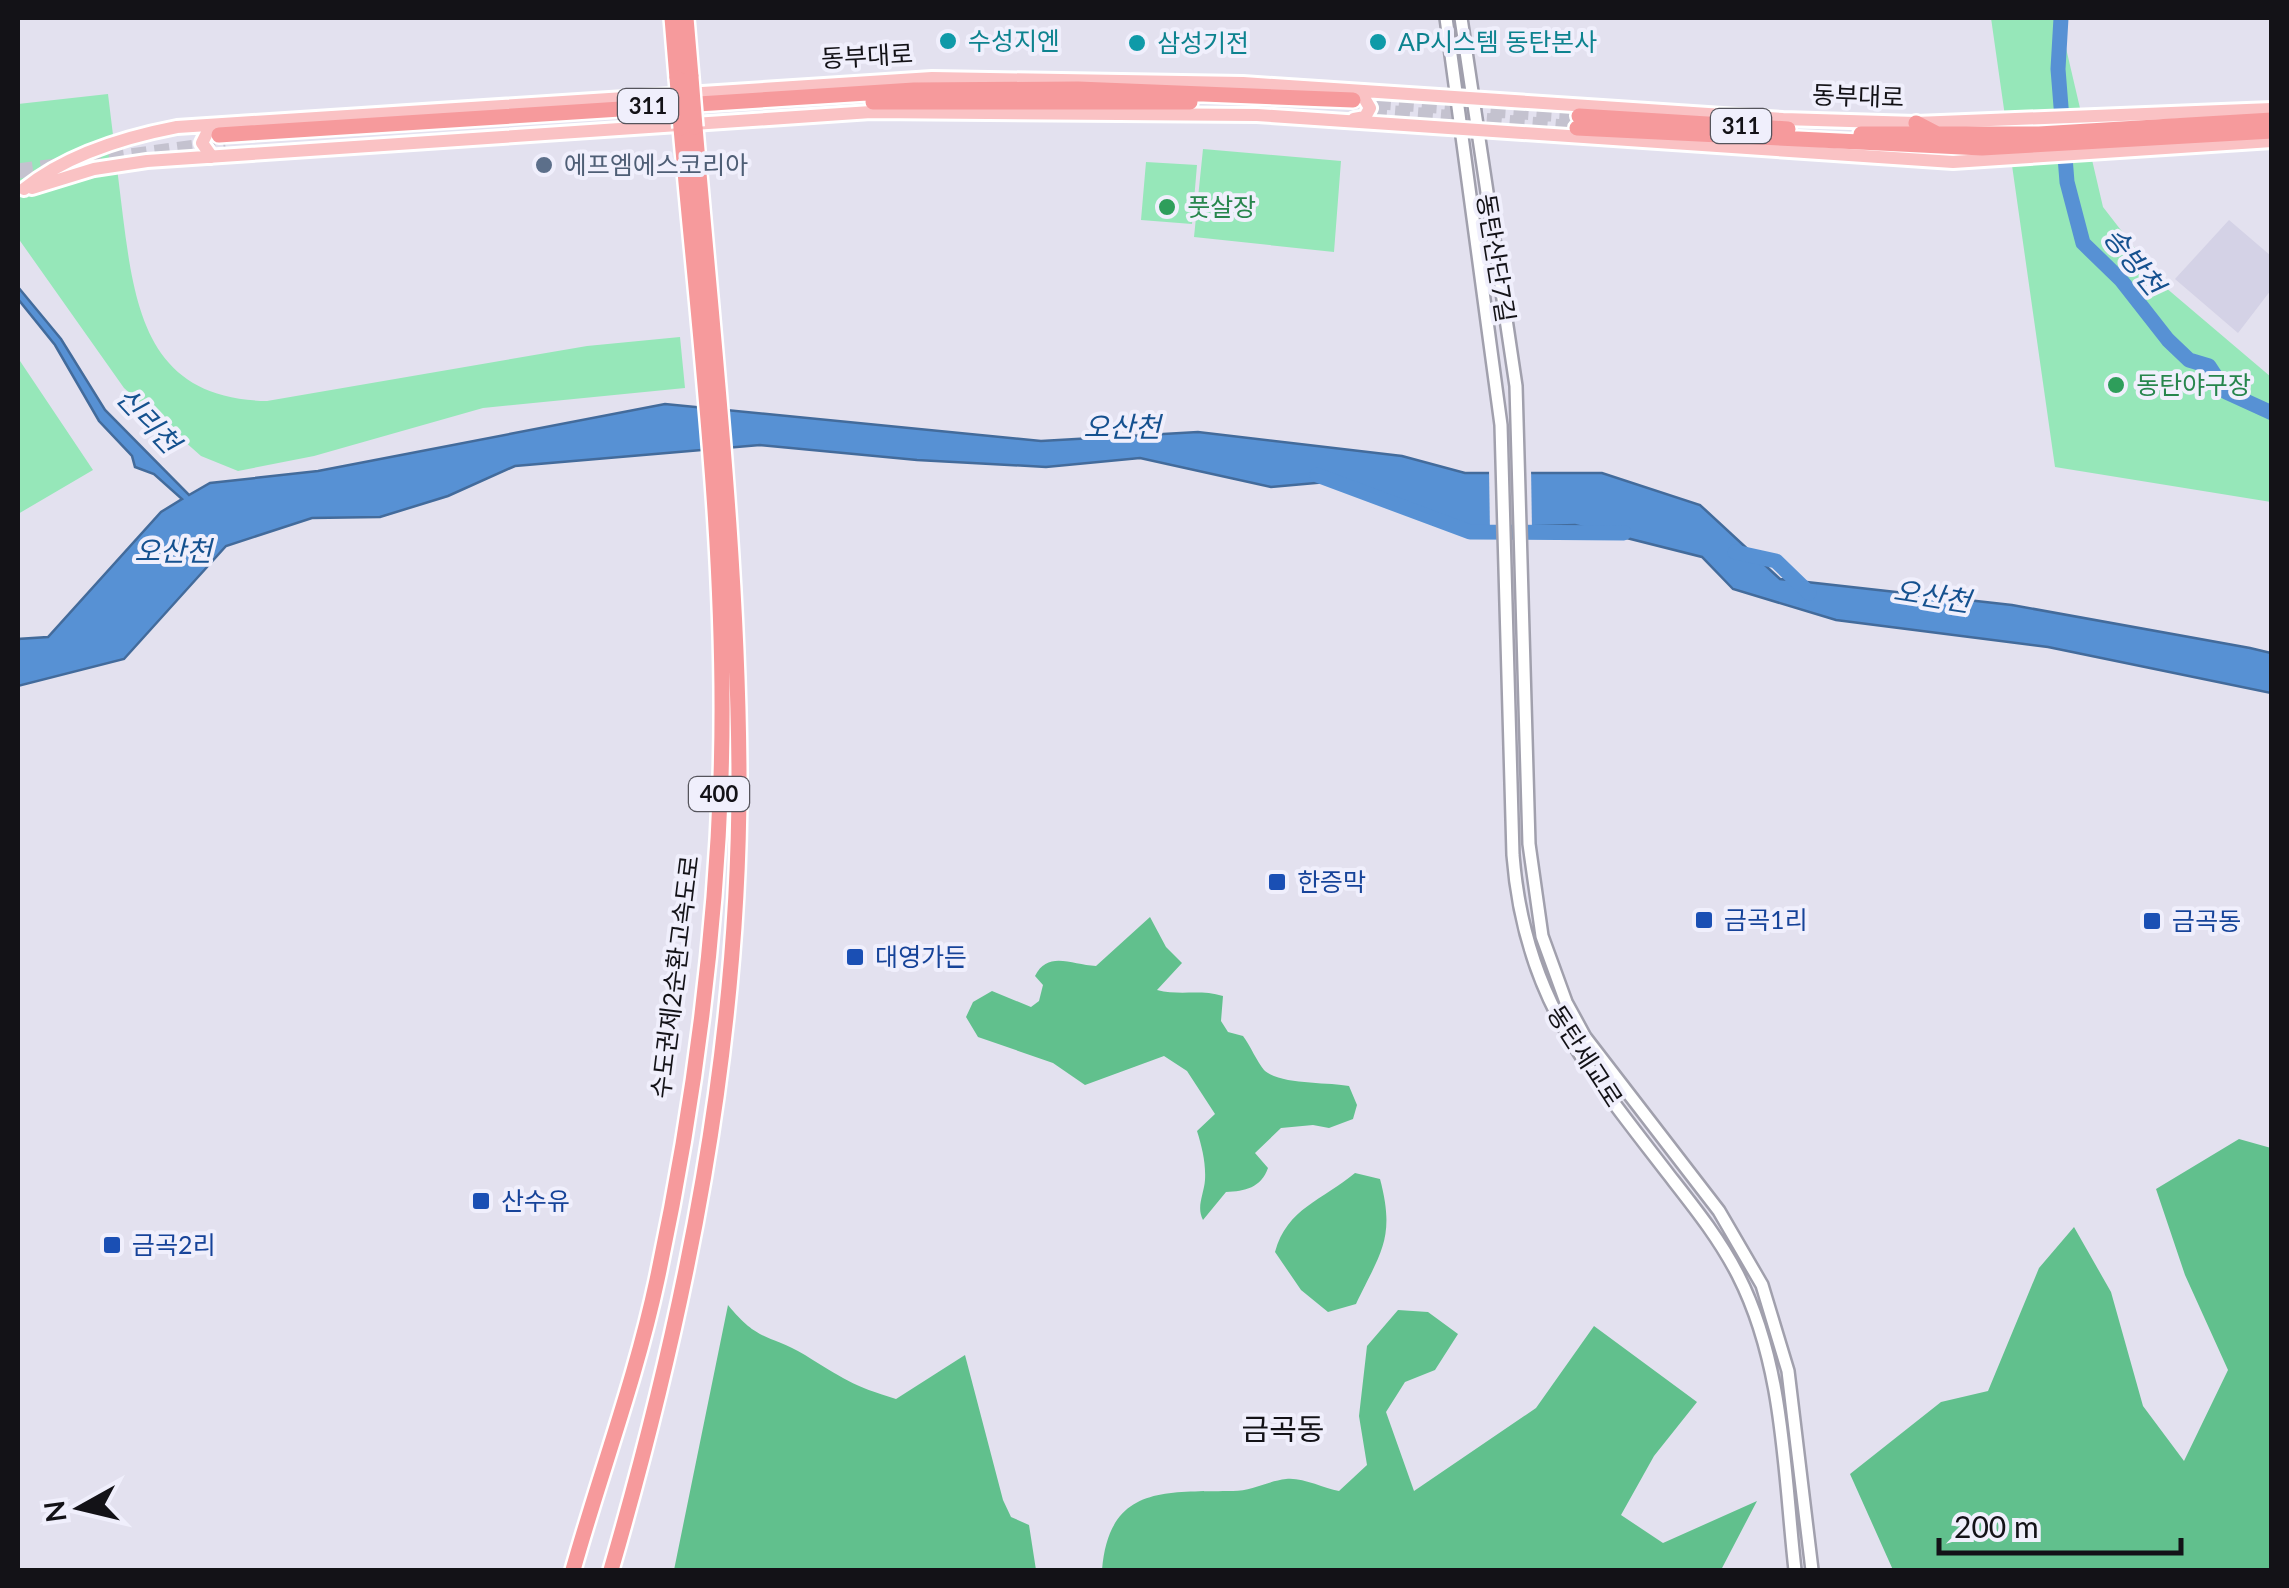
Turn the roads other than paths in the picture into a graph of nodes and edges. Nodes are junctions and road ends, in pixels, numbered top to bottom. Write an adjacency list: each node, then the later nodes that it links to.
1 (672, 18): 6 (highway, 수도권제2순환고속도로 / 400)
2 (686, 18): 6 (highway, 수도권제2순환고속도로 / 400)
3 (694, 18): 6 (highway)
4 (1446, 18): 9 (main road, 동탄산단7길)
5 (1462, 18): 10 (main road, 동탄산단7길)
6 (684, 77): 31 (highway, 수도권제2순환고속도로 / 400, bridge)
7 (971, 78): 8 (highway); 12 (main road, 동부대로); 21 (main road, 동부대로)
8 (914, 90): 12 (highway, 동부대로 / 311); 21 (highway, 동부대로 / 311)
9 (1456, 98): 10 (main road, 동부대로); 12 (main road, 동부대로); 18 (main road, 동탄산단7길)
10 (1472, 98): 16 (main road, 동부대로); 19 (main road, 동탄산단7길)
11 (894, 102): 12 (highway, 동부대로 / 311); 14 (highway); 21 (highway, 동부대로 / 311)
12 (1354, 105): 14 (main road, 동부대로); 18 (main road, 동부대로)
13 (2272, 110): 23 (main road, 동부대로)
14 (1105, 111): 26 (main road, 동부대로)
15 (2272, 120): 23 (highway, 동부대로 / 311)
16 (1574, 122): 17 (main road, 동부대로); 19 (main road, 동부대로); 22 (highway, 동부대로 / 311); 24 (highway, 동부대로 / 311); 27 (main road, 동부대로)
17 (1916, 123): 22 (highway); 24 (main road, 동부대로)
18 (1460, 128): 19 (main road, 동부대로); 29 (main road, 동탄산단7길)
19 (1477, 129): 30 (main road, 동탄산단7길)
20 (2272, 131): 23 (highway, 동부대로 / 311)
21 (218, 135): 26 (main road); 28 (main road, 동부대로)
22 (1943, 136): 24 (highway, 동부대로 / 311)
23 (2072, 138): 24 (highway, 동부대로 / 311); 24 (main road, 동부대로); 25 (main road, 동부대로)
24 (2038, 141): 27 (highway)
25 (2272, 141)
26 (212, 157): 28 (main road, 동부대로)
27 (1953, 162)
28 (21, 191)
29 (1497, 383): 34 (main road, 동탄세교로)
30 (1516, 386): 35 (main road, 동탄세교로)
31 (722, 557): 32 (highway, 수도권제2순환고속도로 / 400); 33 (highway, 수도권제2순환고속도로 / 400)
32 (572, 1570)
33 (611, 1570)
34 (1795, 1570)
35 (1812, 1570)

